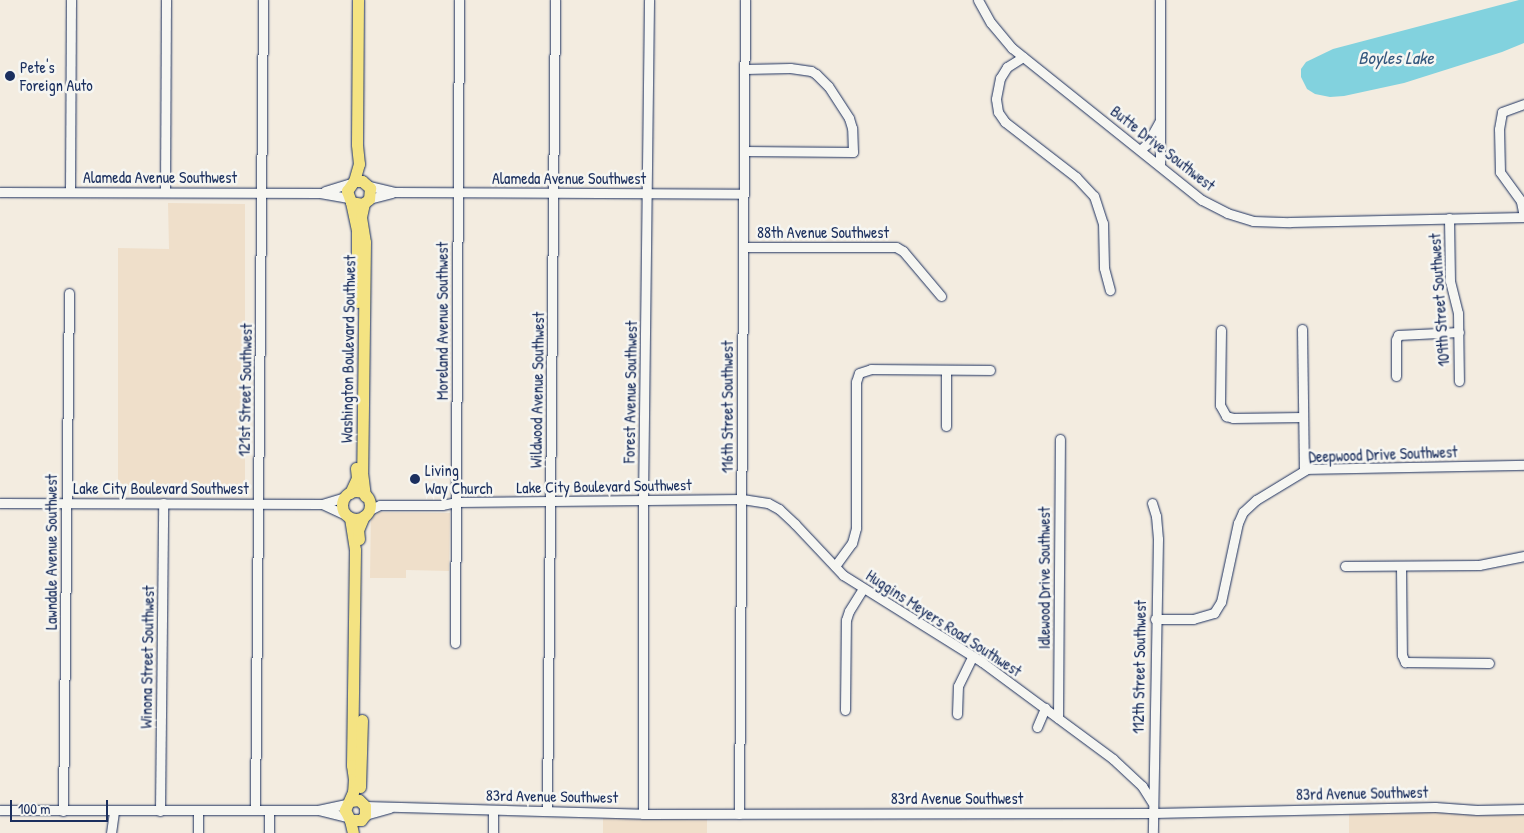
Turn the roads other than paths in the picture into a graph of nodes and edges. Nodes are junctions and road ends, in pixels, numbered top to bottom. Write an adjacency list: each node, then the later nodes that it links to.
1 (71, 0): 22 (street)
2 (166, 0): 23 (street)
3 (263, 0): 24 (street, 121st Street Southwest)
4 (358, 0): 19 (main road)
5 (366, 0): 20 (main road)
6 (460, 0): 27 (street, Moreland Avenue Southwest)
7 (555, 0): 28 (street, Wildwood Avenue Southwest)
8 (649, 0): 29 (street, Forest Avenue Southwest)
9 (745, 0): 13 (street, 116th Street Southwest)
10 (978, 0): 12 (street, Butte Drive Southwest)
11 (1160, 0): 15 (street)
12 (1023, 57): 16 (street, Butte Drive Southwest); 36 (street)
13 (745, 69): 17 (street, 116th Street Southwest); 17 (street)
14 (1524, 104): 33 (street)
15 (1160, 121): 16 (street); 18 (street)
16 (1140, 150): 18 (street, Butte Drive Southwest)
17 (744, 151): 30 (street, 116th Street Southwest)
18 (1160, 166): 34 (street, Butte Drive Southwest)
19 (352, 182): 20 (main road); 25 (street, Alameda Avenue Southwest); 31 (main road)
20 (369, 185): 26 (street, Alameda Avenue Southwest); 32 (main road)
21 (0, 192): 22 (street, Alameda Avenue Southwest)
22 (70, 192): 23 (street, Alameda Avenue Southwest)
23 (165, 192): 24 (street, Alameda Avenue Southwest)
24 (262, 192): 25 (street, Alameda Avenue Southwest); 59 (street, 121st Street Southwest)
25 (320, 192): 31 (street, Alameda Avenue Southwest)
26 (395, 192): 27 (street, Alameda Avenue Southwest); 32 (street, Alameda Avenue Southwest)
27 (458, 193): 28 (street, Alameda Avenue Southwest); 55 (street, Moreland Avenue Southwest)
28 (554, 193): 29 (street, Alameda Avenue Southwest); 56 (street, Wildwood Avenue Southwest)
29 (648, 194): 30 (street, Alameda Avenue Southwest); 54 (street, Forest Avenue Southwest)
30 (744, 194): 35 (street, 116th Street Southwest)
31 (350, 200): 32 (main road); 51 (main road, Washington Boulevard Southwest)
32 (367, 201): 52 (main road, Washington Boulevard Southwest)
33 (1524, 217): 34 (street, Butte Drive Southwest)
34 (1449, 218): 41 (street, 109th Street Southwest)
35 (743, 247): 38 (street, 88th Avenue Southwest); 53 (street, 116th Street Southwest)
36 (1110, 290)
37 (69, 293): 58 (street, Lawndale Avenue Southwest)
38 (941, 296)
39 (1302, 329): 46 (street)
40 (1221, 330): 46 (street)
41 (1459, 332): 44 (street); 45 (street, 109th Street Southwest)
42 (946, 370): 43 (street); 47 (street); 68 (street)
43 (990, 370)
44 (1396, 376)
45 (1459, 381)
46 (1303, 417): 50 (street)
47 (946, 426)
48 (1060, 439): 79 (street, Idlewood Drive Southwest)
49 (1524, 465): 50 (street, Deepwood Drive Southwest)
50 (1304, 470): 72 (street, Deepwood Drive Southwest)
51 (348, 495): 52 (main road); 62 (street, Lake City Boulevard Southwest); 66 (main road)
52 (366, 496): 64 (street, Lake City Boulevard Southwest); 65 (main road)
53 (742, 499): 54 (street, Lake City Boulevard Southwest); 63 (street, Lake City Boulevard Southwest); 97 (street, 116th Street Southwest)
54 (643, 500): 56 (street, Lake City Boulevard Southwest); 96 (street, Forest Avenue Southwest)
55 (456, 502): 56 (street, Lake City Boulevard Southwest); 64 (street, Lake City Boulevard Southwest); 73 (street, Moreland Avenue Southwest)
56 (551, 502): 90 (street, Wildwood Avenue Southwest)
57 (0, 503): 58 (street, Lake City Boulevard Southwest)
58 (67, 503): 61 (street, Lake City Boulevard Southwest); 91 (street, Lawndale Avenue Southwest)
59 (258, 503): 61 (street, Lake City Boulevard Southwest); 62 (street, Lake City Boulevard Southwest); 85 (street, 121st Street Southwest)
60 (1152, 503): 72 (street, 112th Street Southwest)
61 (163, 504): 93 (street, Winona Street Southwest)
62 (322, 504): 66 (street, Lake City Boulevard Southwest)
63 (768, 504): 68 (street, Huggins Meyers Road Southwest)
64 (380, 505): 65 (street, Lake City Boulevard Southwest)
65 (366, 513): 66 (main road); 88 (main road)
66 (348, 516): 81 (main road)
67 (1524, 556): 70 (street)
68 (835, 566): 71 (street, Huggins Meyers Road Southwest)
69 (1345, 566): 70 (street)
70 (1401, 566): 75 (street)
71 (862, 589): 74 (street, Huggins Meyers Road Southwest); 77 (street)
72 (1155, 619): 82 (street, 112th Street Southwest)
73 (455, 643)
74 (972, 657): 76 (street, Huggins Meyers Road Southwest); 78 (street)
75 (1489, 663)
76 (1044, 709): 79 (street, Huggins Meyers Road Southwest); 80 (street)
77 (845, 710)
78 (957, 714)
79 (1058, 718): 82 (street, Huggins Meyers Road Southwest)
80 (1037, 727)
81 (349, 802): 87 (street); 88 (main road); 98 (main road)
82 (1152, 802): 95 (street, 112th Street Southwest)
83 (1524, 809): 95 (street, 83rd Avenue Southwest)
84 (0, 810): 91 (street)
85 (255, 810): 86 (street); 94 (street)
86 (270, 810): 87 (street); 101 (street)
87 (318, 810): 98 (street)
88 (364, 810): 89 (street, 83rd Avenue Southwest); 98 (main road); 103 (main road)
89 (493, 810): 90 (street, 83rd Avenue Southwest); 104 (street)
90 (547, 810): 96 (street, 83rd Avenue Southwest)
91 (63, 811): 92 (street)
92 (114, 811): 93 (street); 99 (street)
93 (160, 811): 94 (street)
94 (198, 811): 100 (street)
95 (1153, 813): 97 (street, 83rd Avenue Southwest); 105 (street, 112th Street Southwest)
96 (643, 814): 97 (street, 83rd Avenue Southwest)
97 (739, 814)
98 (349, 818): 102 (main road)
99 (111, 833)
100 (198, 833)
101 (269, 833)
102 (353, 833)
103 (360, 833)
104 (493, 833)
105 (1153, 833)

